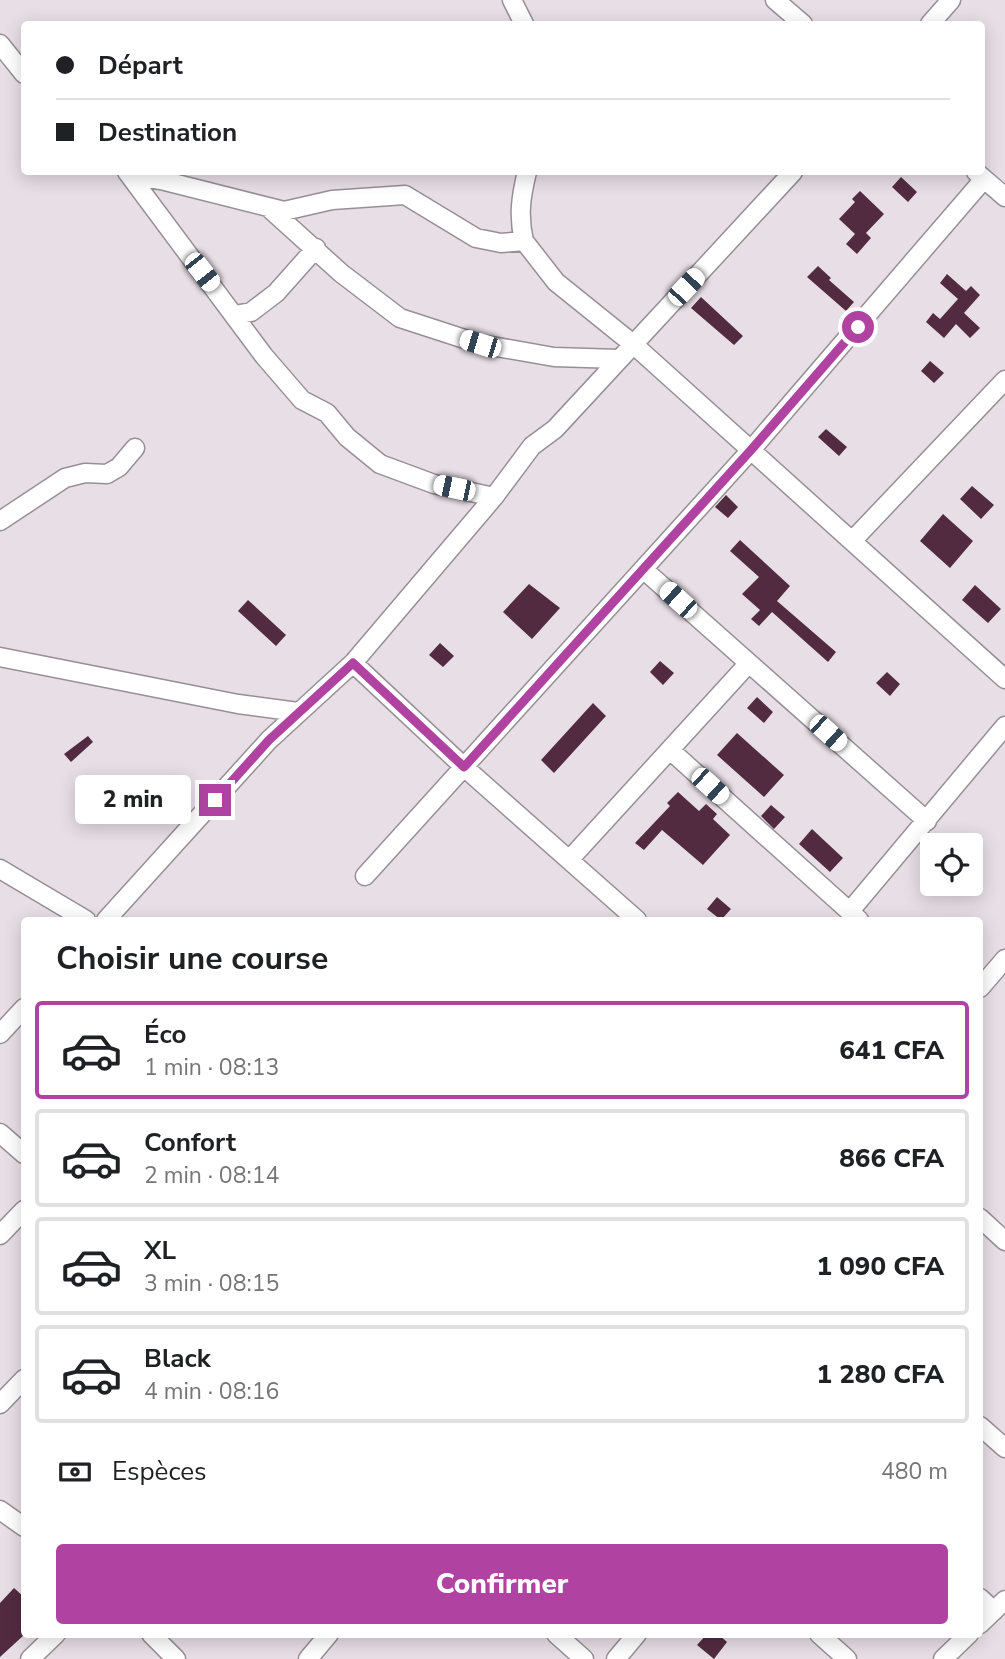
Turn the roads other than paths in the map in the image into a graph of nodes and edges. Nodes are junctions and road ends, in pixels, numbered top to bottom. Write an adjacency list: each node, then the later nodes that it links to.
1 (512, 0): 4 (street)
2 (775, 0): 5 (street)
3 (951, 0): 6 (street)
4 (522, 21)
5 (800, 21)
6 (933, 21)
7 (0, 44): 8 (street)
8 (21, 70)
9 (130, 175): 18 (street)
10 (138, 175): 15 (street)
11 (526, 175): 16 (street)
12 (790, 175): 19 (street)
13 (980, 175): 14 (street); 23 (street)
14 (1005, 197)
15 (268, 207): 16 (street); 17 (street)
16 (524, 241): 19 (street)
17 (316, 248): 18 (street); 20 (street)
18 (235, 315): 24 (street)
19 (633, 344): 20 (street); 23 (street)
20 (619, 359): 24 (street)
21 (1005, 380): 26 (street)
22 (135, 448): 25 (street)
23 (751, 450): 26 (street); 27 (street)
24 (494, 496): 29 (street)
25 (0, 521)
26 (852, 541): 31 (street)
27 (643, 569): 30 (street); 35 (street)
28 (0, 657): 32 (street)
29 (353, 663): 32 (street); 35 (street)
30 (749, 663): 34 (street); 36 (street)
31 (1005, 679)
32 (298, 712): 42 (street)
33 (1005, 726): 36 (street)
34 (670, 750): 37 (street); 40 (street)
35 (464, 767): 37 (street); 39 (street)
36 (927, 821): 40 (street)
37 (569, 860): 43 (street)
38 (0, 869): 41 (street)
39 (365, 876)
40 (855, 916)
41 (81, 917)
42 (109, 917)
43 (628, 917)
44 (1005, 959): 45 (street)
45 (983, 985)
46 (21, 1011): 47 (street)
47 (0, 1034)
48 (0, 1133): 49 (street)
49 (21, 1151)
50 (21, 1213): 52 (street)
51 (983, 1221): 53 (street)
52 (0, 1235)
53 (1005, 1241)
54 (21, 1382): 55 (street)
55 (0, 1404)
56 (983, 1429): 57 (street)
57 (1005, 1448)
58 (0, 1510): 59 (street)
59 (21, 1525)
60 (983, 1599): 61 (street)
61 (1000, 1605): 62 (street)
62 (983, 1621)
63 (52, 1638): 71 (street)
64 (158, 1638): 72 (street)
65 (326, 1638): 70 (street)
66 (560, 1638): 73 (street)
67 (634, 1638): 74 (street)
68 (824, 1638): 75 (street)
69 (965, 1638): 76 (street)
70 (315, 1656)
71 (30, 1659)
72 (176, 1659)
73 (584, 1659)
74 (616, 1659)
75 (847, 1659)
76 (943, 1659)

